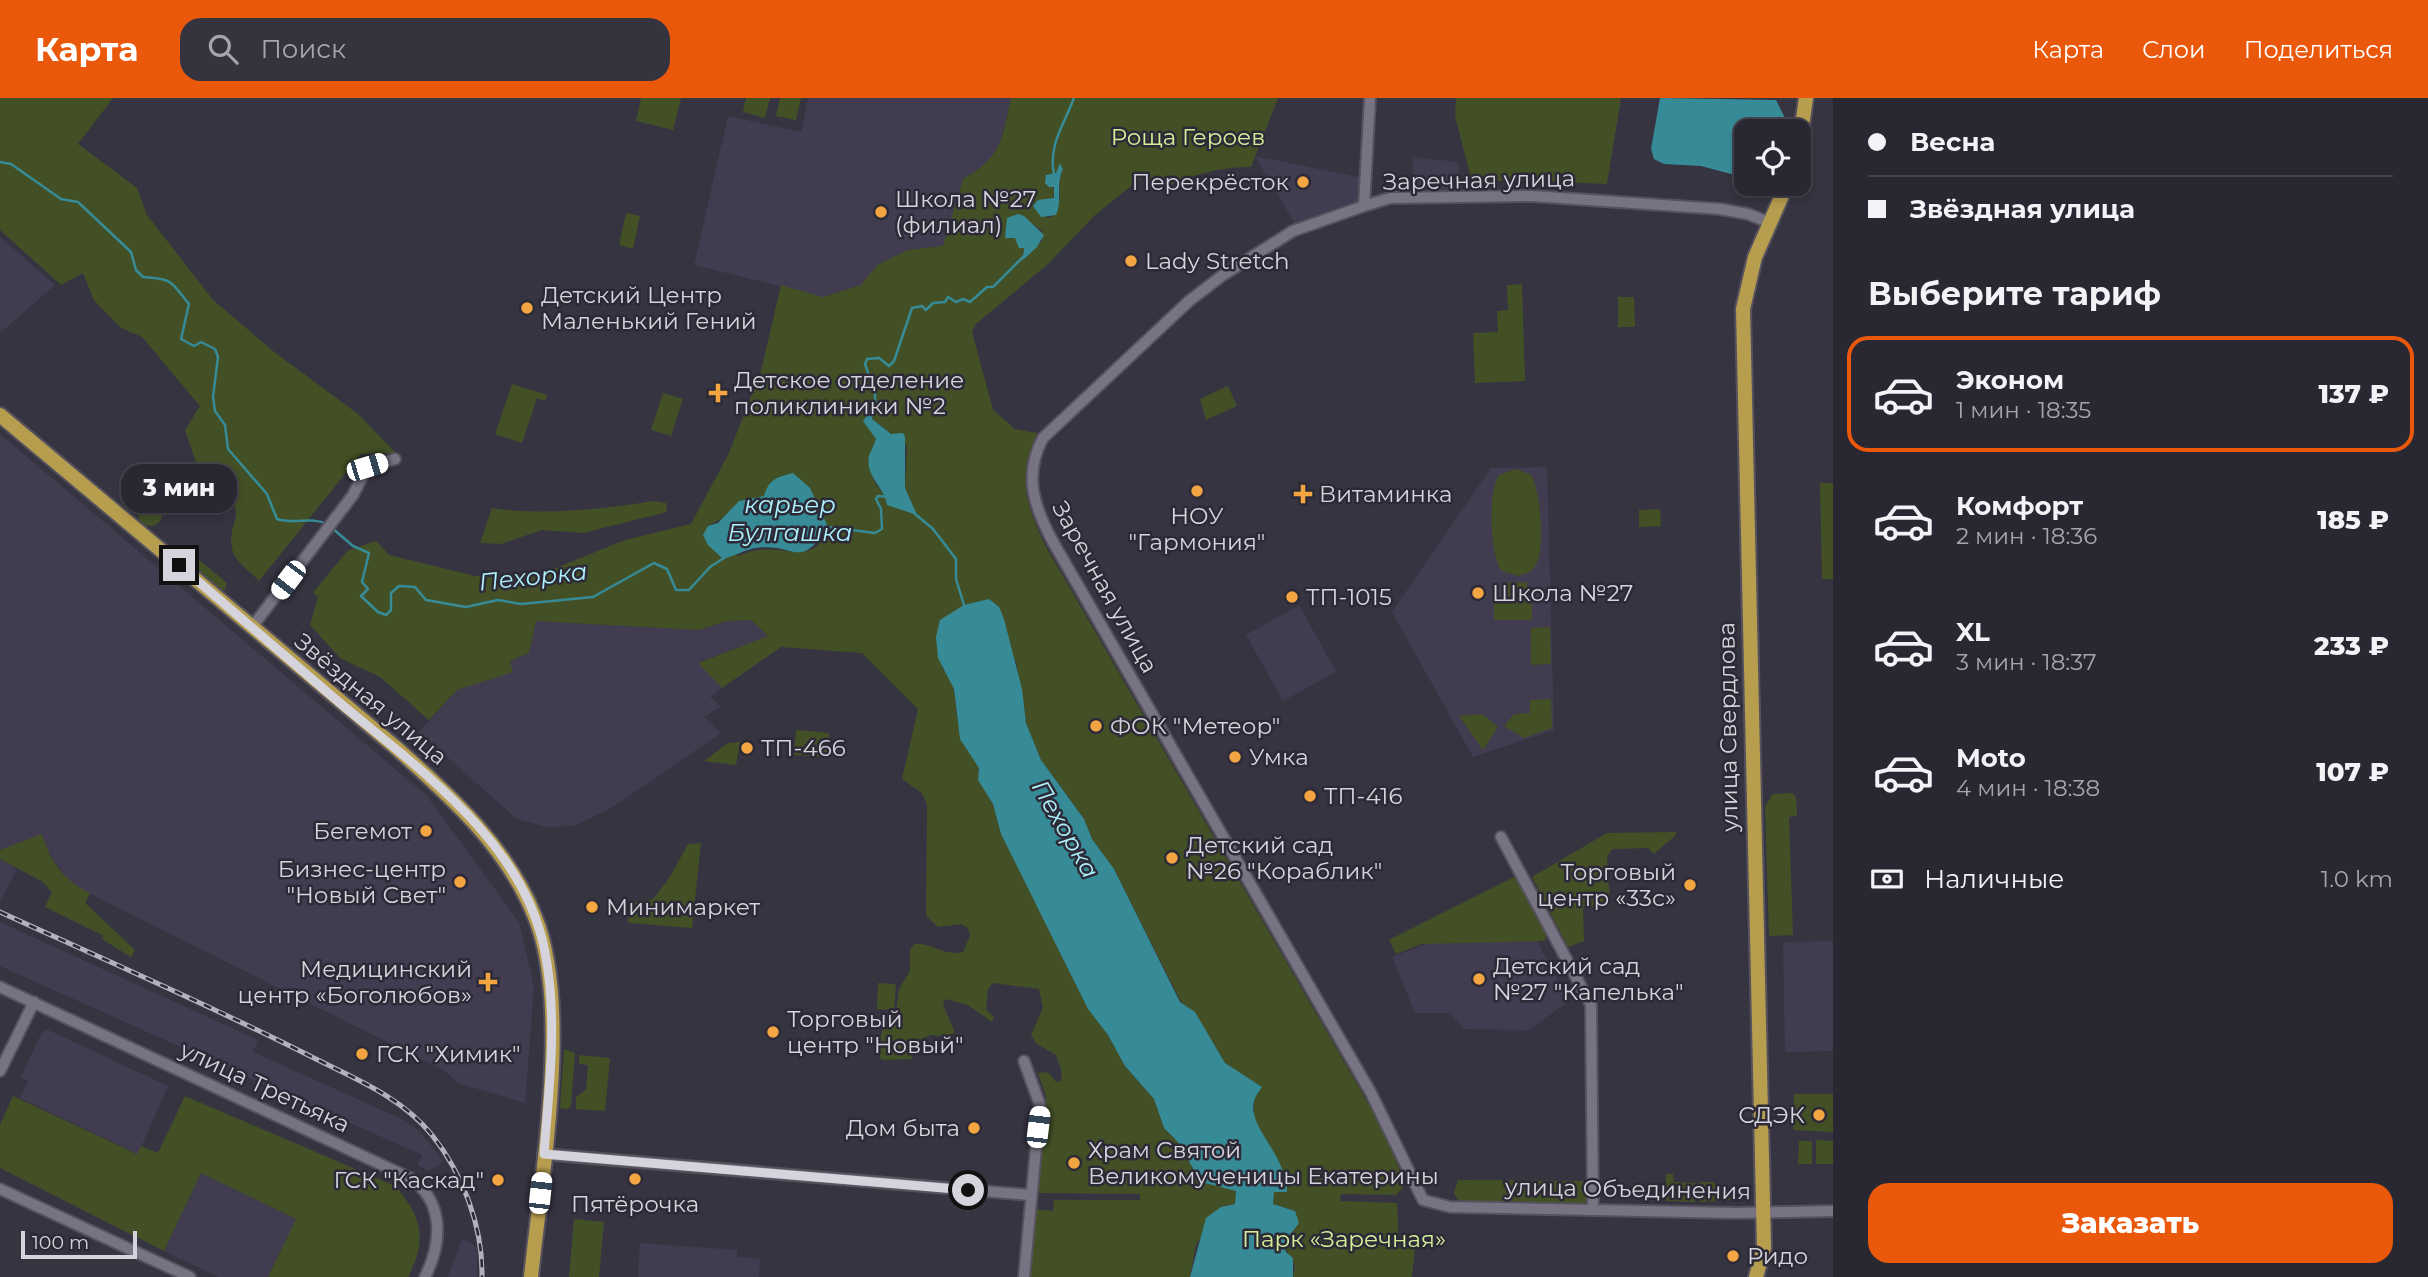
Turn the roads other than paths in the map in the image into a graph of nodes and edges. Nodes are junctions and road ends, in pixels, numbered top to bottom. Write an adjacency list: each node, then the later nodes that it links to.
1 (1370, 98): 5 (street)
2 (1806, 98): 3 (main road)
3 (1803, 119)
4 (1781, 196): 6 (main road, улица Свердлова)
5 (1364, 206): 6 (street, Заречная улица); 18 (street, Заречная улица)
6 (1768, 222): 21 (main road, улица Свердлова)
7 (0, 415): 9 (main road, Звёздная улица)
8 (395, 459): 9 (street)
9 (252, 627): 15 (main road, Звёздная улица)
10 (1501, 837): 19 (street)
11 (0, 987): 12 (street, улица Третьяка)
12 (34, 1002): 14 (street); 23 (street, улица Третьяка)
13 (1024, 1061): 17 (street)
14 (0, 1071)
15 (544, 1154): 17 (street); 24 (main road, Звёздная улица)
16 (0, 1189): 22 (street)
17 (1030, 1195): 25 (street)
18 (1423, 1200): 19 (street, улица Объединения)
19 (1593, 1210): 21 (street, улица Объединения)
20 (1833, 1211): 21 (street, улица Объединения)
21 (1762, 1212): 26 (main road, улица Свердлова)
22 (190, 1277)
23 (425, 1277)
24 (531, 1277)
25 (1024, 1277)
26 (1756, 1277)

